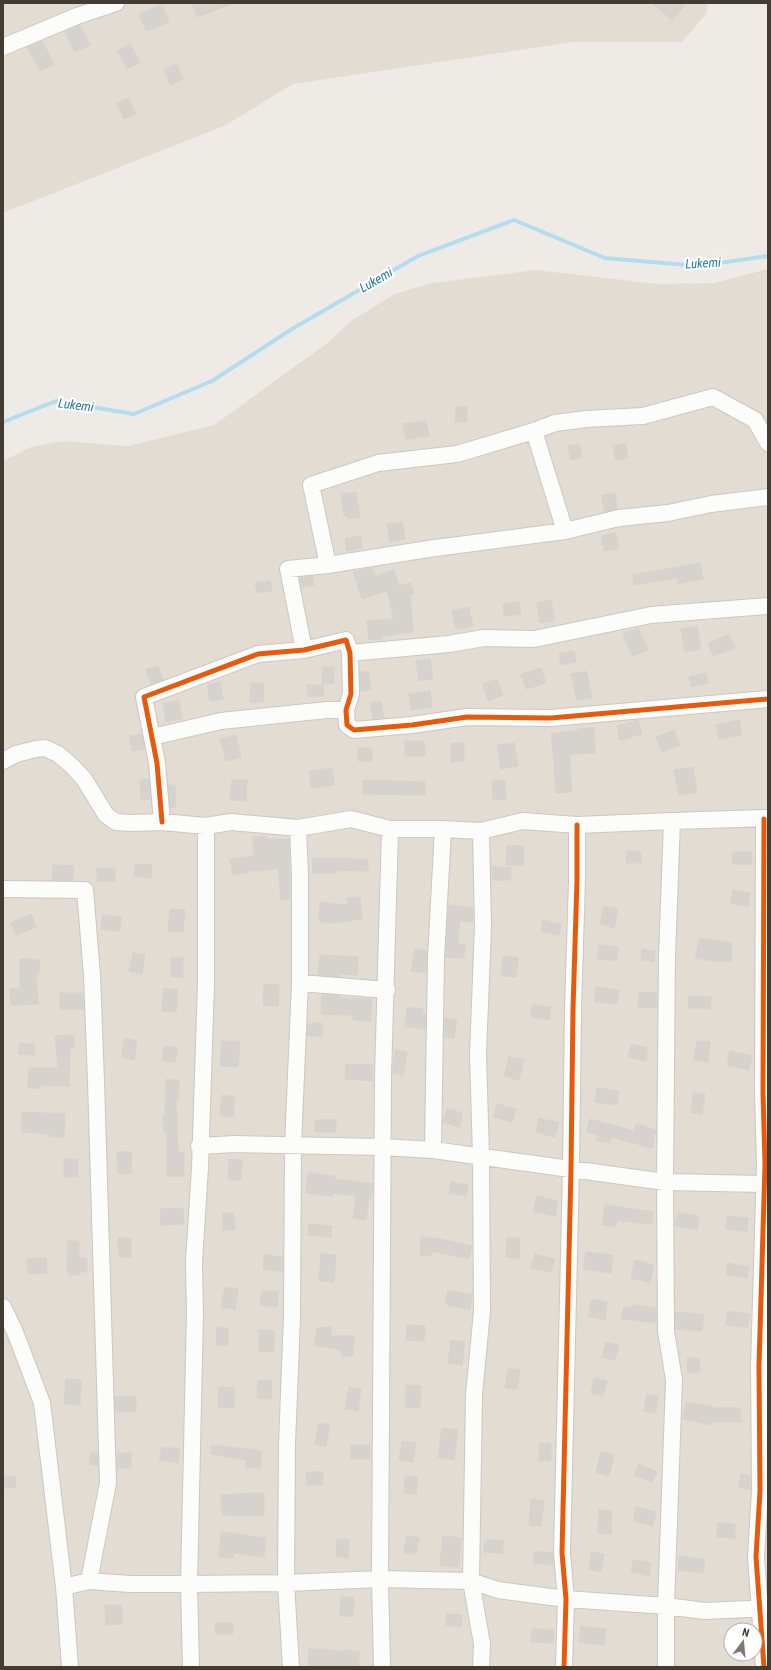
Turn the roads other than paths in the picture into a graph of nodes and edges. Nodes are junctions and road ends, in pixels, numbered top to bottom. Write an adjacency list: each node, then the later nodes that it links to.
1 (116, 3): 2 (street)
2 (3, 47)
3 (534, 431): 4 (street); 6 (street); 7 (street)
4 (768, 443)
5 (768, 497): 6 (street)
6 (565, 532): 7 (street)
7 (328, 565): 9 (street)
8 (768, 606): 10 (street)
9 (304, 650): 10 (street); 13 (street)
10 (350, 653): 12 (street)
11 (768, 699): 12 (street)
12 (346, 710): 13 (street)
13 (152, 737): 17 (street)
14 (3, 761): 17 (street)
15 (766, 818): 16 (street); 34 (street)
16 (672, 821): 18 (street); 33 (street)
17 (162, 822): 19 (street)
18 (577, 825): 23 (street); 32 (street)
19 (206, 826): 20 (street); 28 (street)
20 (298, 828): 21 (street); 25 (street)
21 (390, 829): 22 (street); 26 (street)
22 (443, 829): 23 (street); 30 (street)
23 (481, 831): 31 (street)
24 (3, 889): 38 (street)
25 (300, 983): 26 (street); 27 (street)
26 (387, 990): 29 (street)
27 (293, 1145): 28 (street); 29 (street); 40 (street)
28 (199, 1146): 41 (street)
29 (383, 1147): 30 (street); 37 (street)
30 (433, 1150): 31 (street)
31 (481, 1156): 32 (street); 39 (street)
32 (572, 1169): 33 (street); 43 (street)
33 (665, 1182): 34 (street); 44 (street)
34 (766, 1184): 36 (street)
35 (3, 1307): 42 (street)
36 (764, 1436): 45 (street)
37 (380, 1579): 39 (street); 40 (street); 49 (street)
38 (89, 1581): 41 (street); 42 (street)
39 (471, 1581): 43 (street); 50 (street)
40 (286, 1583): 41 (street); 48 (street)
41 (189, 1584): 47 (street)
42 (64, 1587): 46 (street)
43 (566, 1599): 44 (street); 51 (street)
44 (666, 1606): 45 (street); 52 (street)
45 (764, 1608): 53 (street)
46 (70, 1667)
47 (191, 1667)
48 (291, 1667)
49 (382, 1667)
50 (481, 1667)
51 (564, 1667)
52 (666, 1667)
53 (764, 1667)

